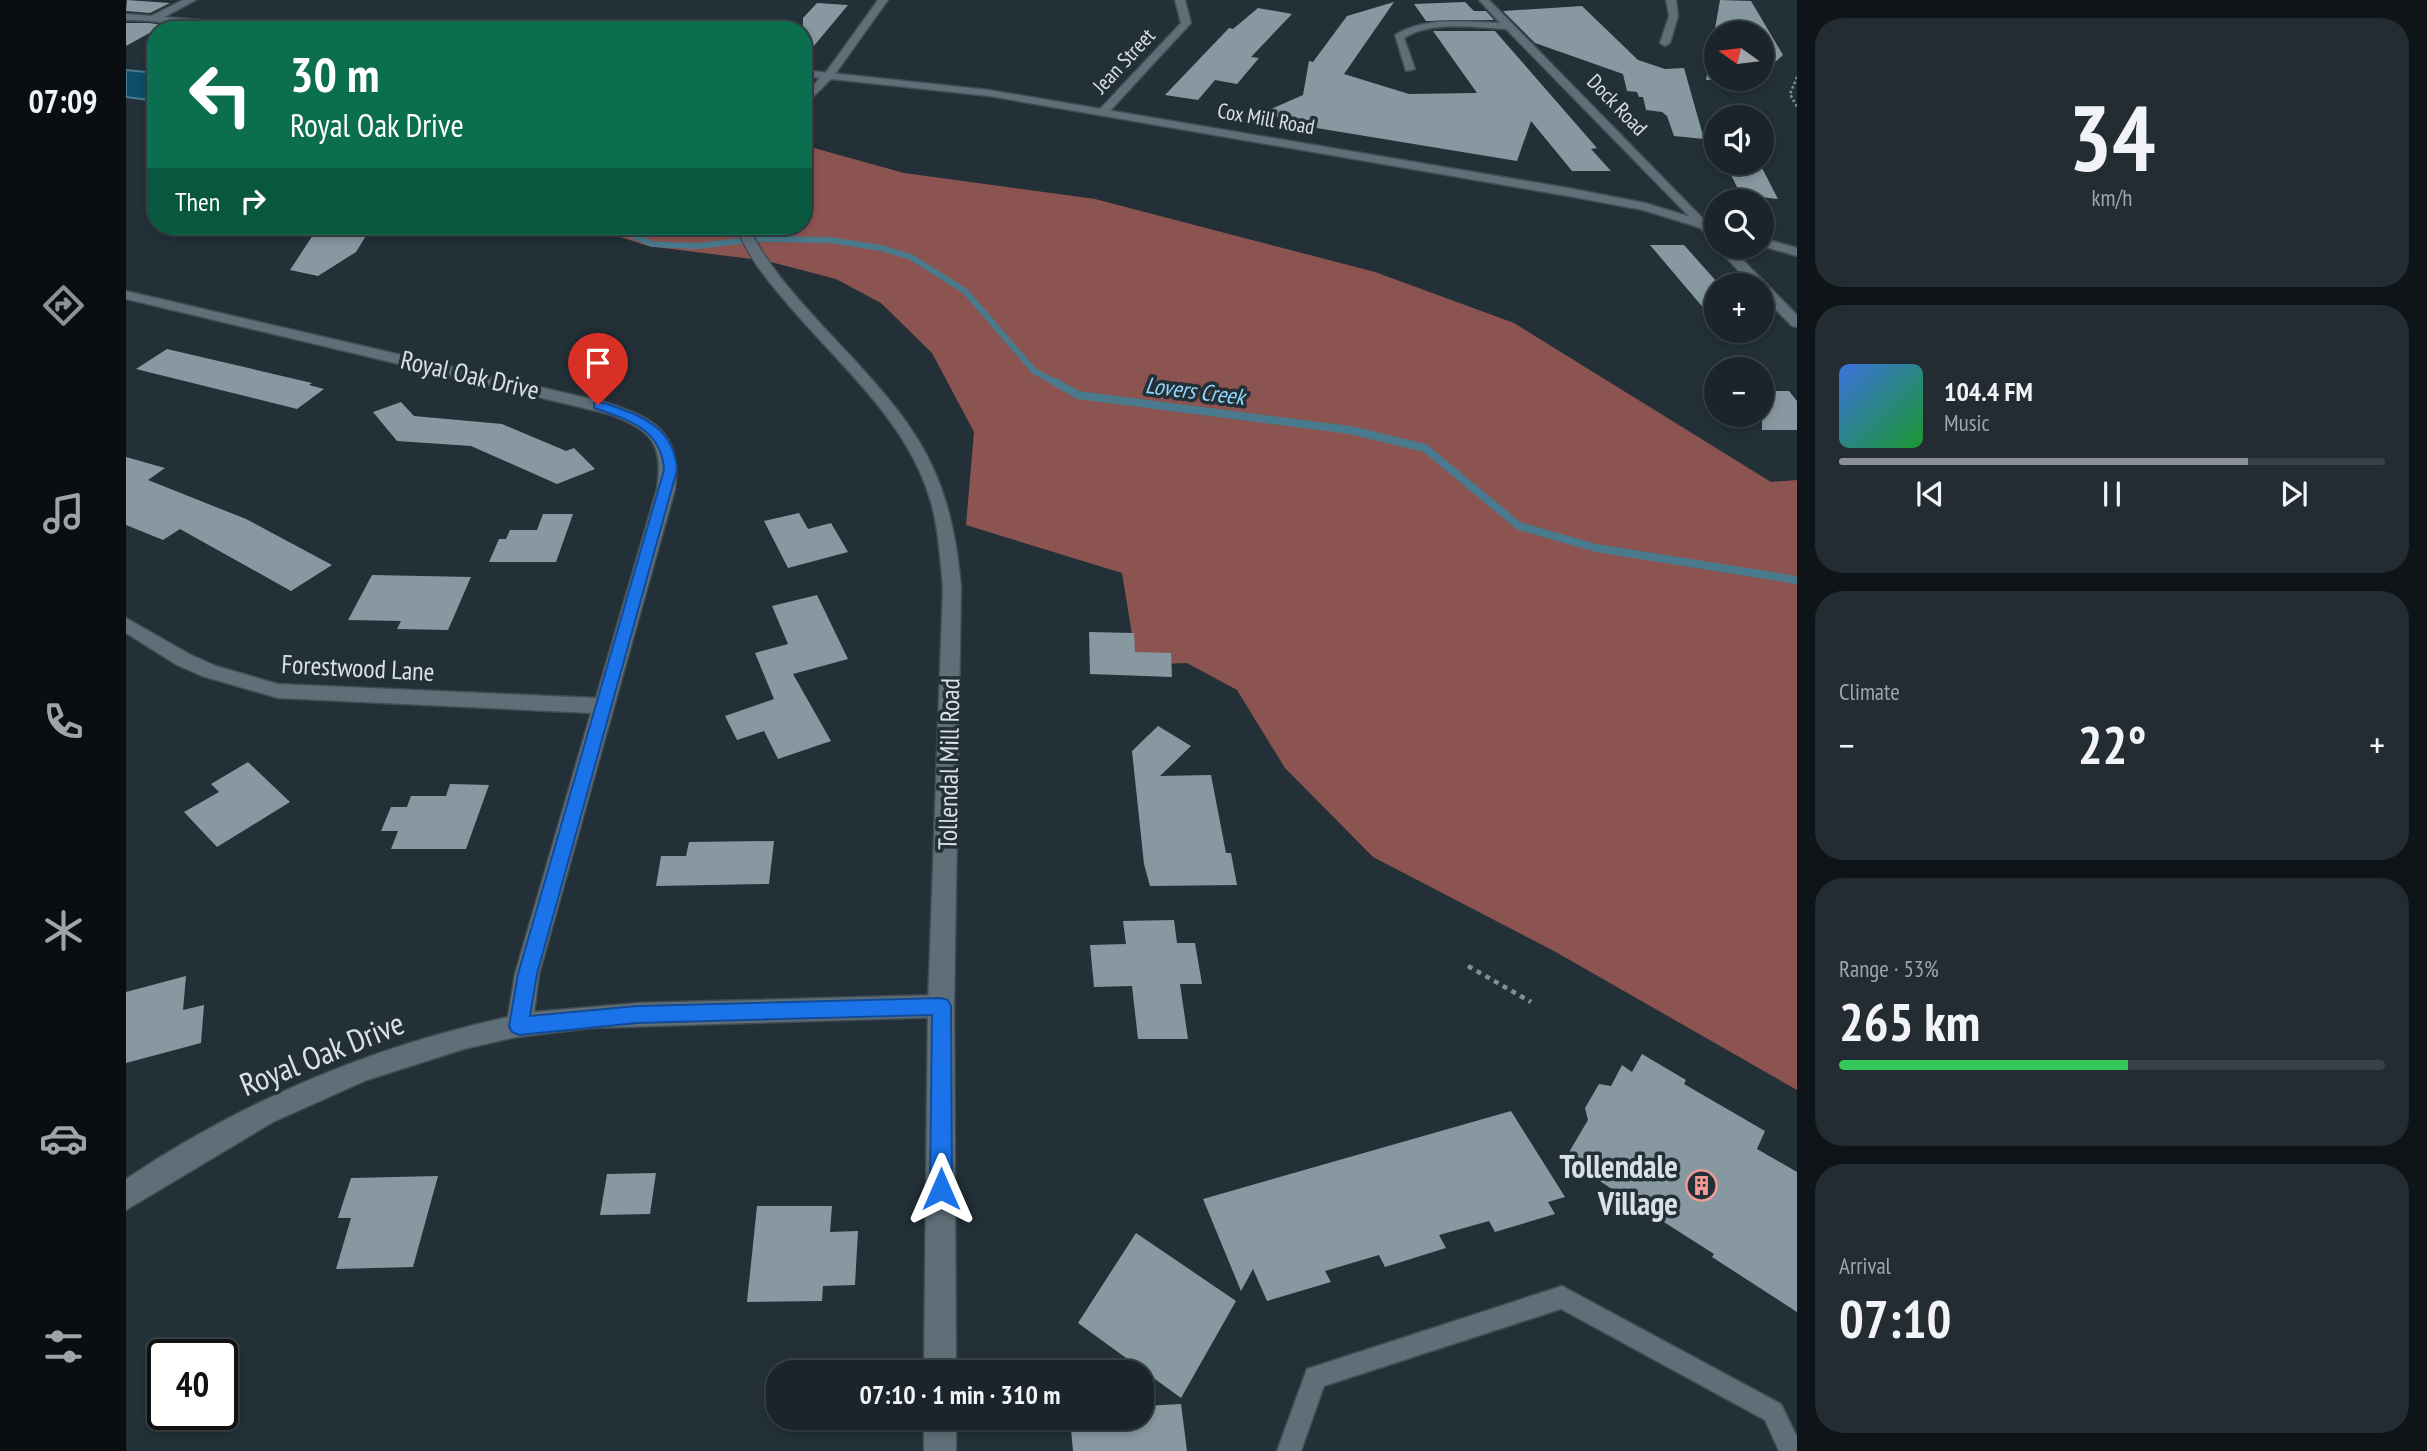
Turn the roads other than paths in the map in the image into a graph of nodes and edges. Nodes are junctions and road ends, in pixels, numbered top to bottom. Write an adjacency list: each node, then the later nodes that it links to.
1 (191, 0): 7 (street)
2 (883, 0): 13 (street)
3 (1180, 0): 15 (street, Jean Street)
4 (1484, 0): 9 (street, Dock Road)
5 (1671, 0): 10 (street)
6 (126, 17): 7 (street)
7 (153, 19): 8 (street)
8 (176, 21)
9 (1510, 26): 11 (street); 16 (street, Dock Road)
10 (1665, 43)
11 (1410, 68)
12 (812, 74): 13 (street, Cox Mill Road)
13 (828, 75): 14 (street); 15 (street, Cox Mill Road)
14 (812, 94)
15 (1102, 112): 16 (street, Cox Mill Road)
16 (1701, 225): 17 (street, Cox Mill Road); 18 (street, Dock Road)
17 (1704, 226)
18 (1704, 228)
19 (746, 235): 29 (street, Tollendal Mill Road)
20 (1774, 245): 21 (street)
21 (1797, 251)
22 (1735, 259): 23 (street)
23 (1748, 273)
24 (126, 295): 28 (street, Royal Oak Drive)
25 (1774, 299): 26 (street)
26 (1797, 323)
27 (126, 624): 28 (street, Forestwood Lane)
28 (603, 706): 30 (street, Royal Oak Drive)
29 (941, 1006): 30 (street, Royal Oak Drive); 32 (street, Tollendal Mill Road)
30 (519, 1026): 31 (street, Royal Oak Drive)
31 (126, 1196)
32 (940, 1360)
33 (940, 1430): 34 (street)
34 (940, 1451)
35 (1289, 1451): 36 (lane)
36 (1791, 1451)

